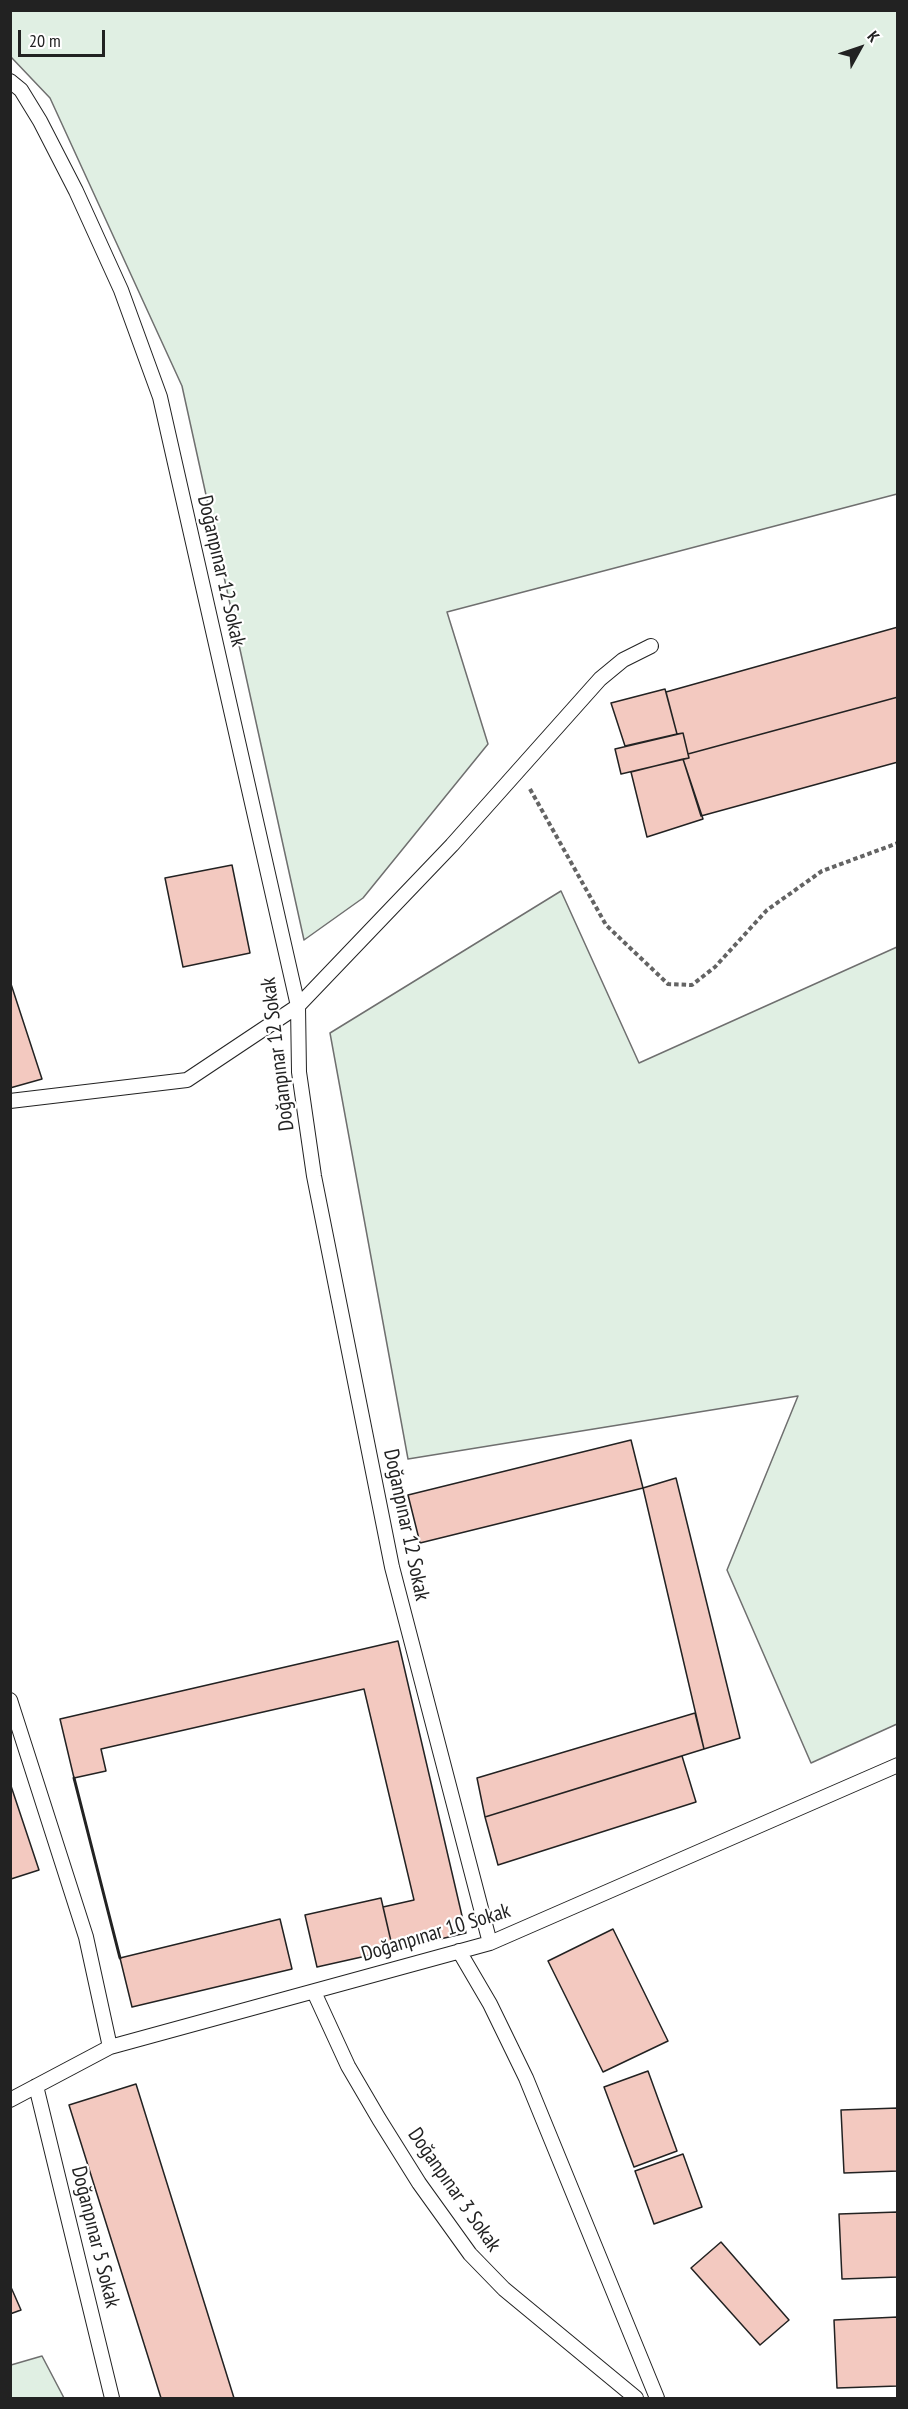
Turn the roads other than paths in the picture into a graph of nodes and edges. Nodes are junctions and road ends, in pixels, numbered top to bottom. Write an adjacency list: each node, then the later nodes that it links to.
1 (10, 81): 3 (lane, Doğanpınar 12 Sokak)
2 (651, 646): 3 (lane)
3 (298, 1006): 4 (lane); 7 (lane, Doğanpınar 12 Sokak)
4 (10, 1101)
5 (10, 1700): 10 (lane)
6 (897, 1765): 7 (lane, Doğanpınar 10 Sokak)
7 (490, 1943): 8 (lane, Doğanpınar 10 Sokak)
8 (459, 1951): 9 (lane, Doğanpınar 10 Sokak); 15 (lane)
9 (314, 1992): 10 (lane, Doğanpınar 10 Sokak); 14 (lane, Doğanpınar 3 Sokak)
10 (110, 2048): 11 (lane, Doğanpınar 10 Sokak)
11 (36, 2086): 12 (lane, Doğanpınar 10 Sokak); 13 (lane, Doğanpınar 5 Sokak)
12 (10, 2100)
13 (112, 2398)
14 (636, 2398)
15 (657, 2398)

